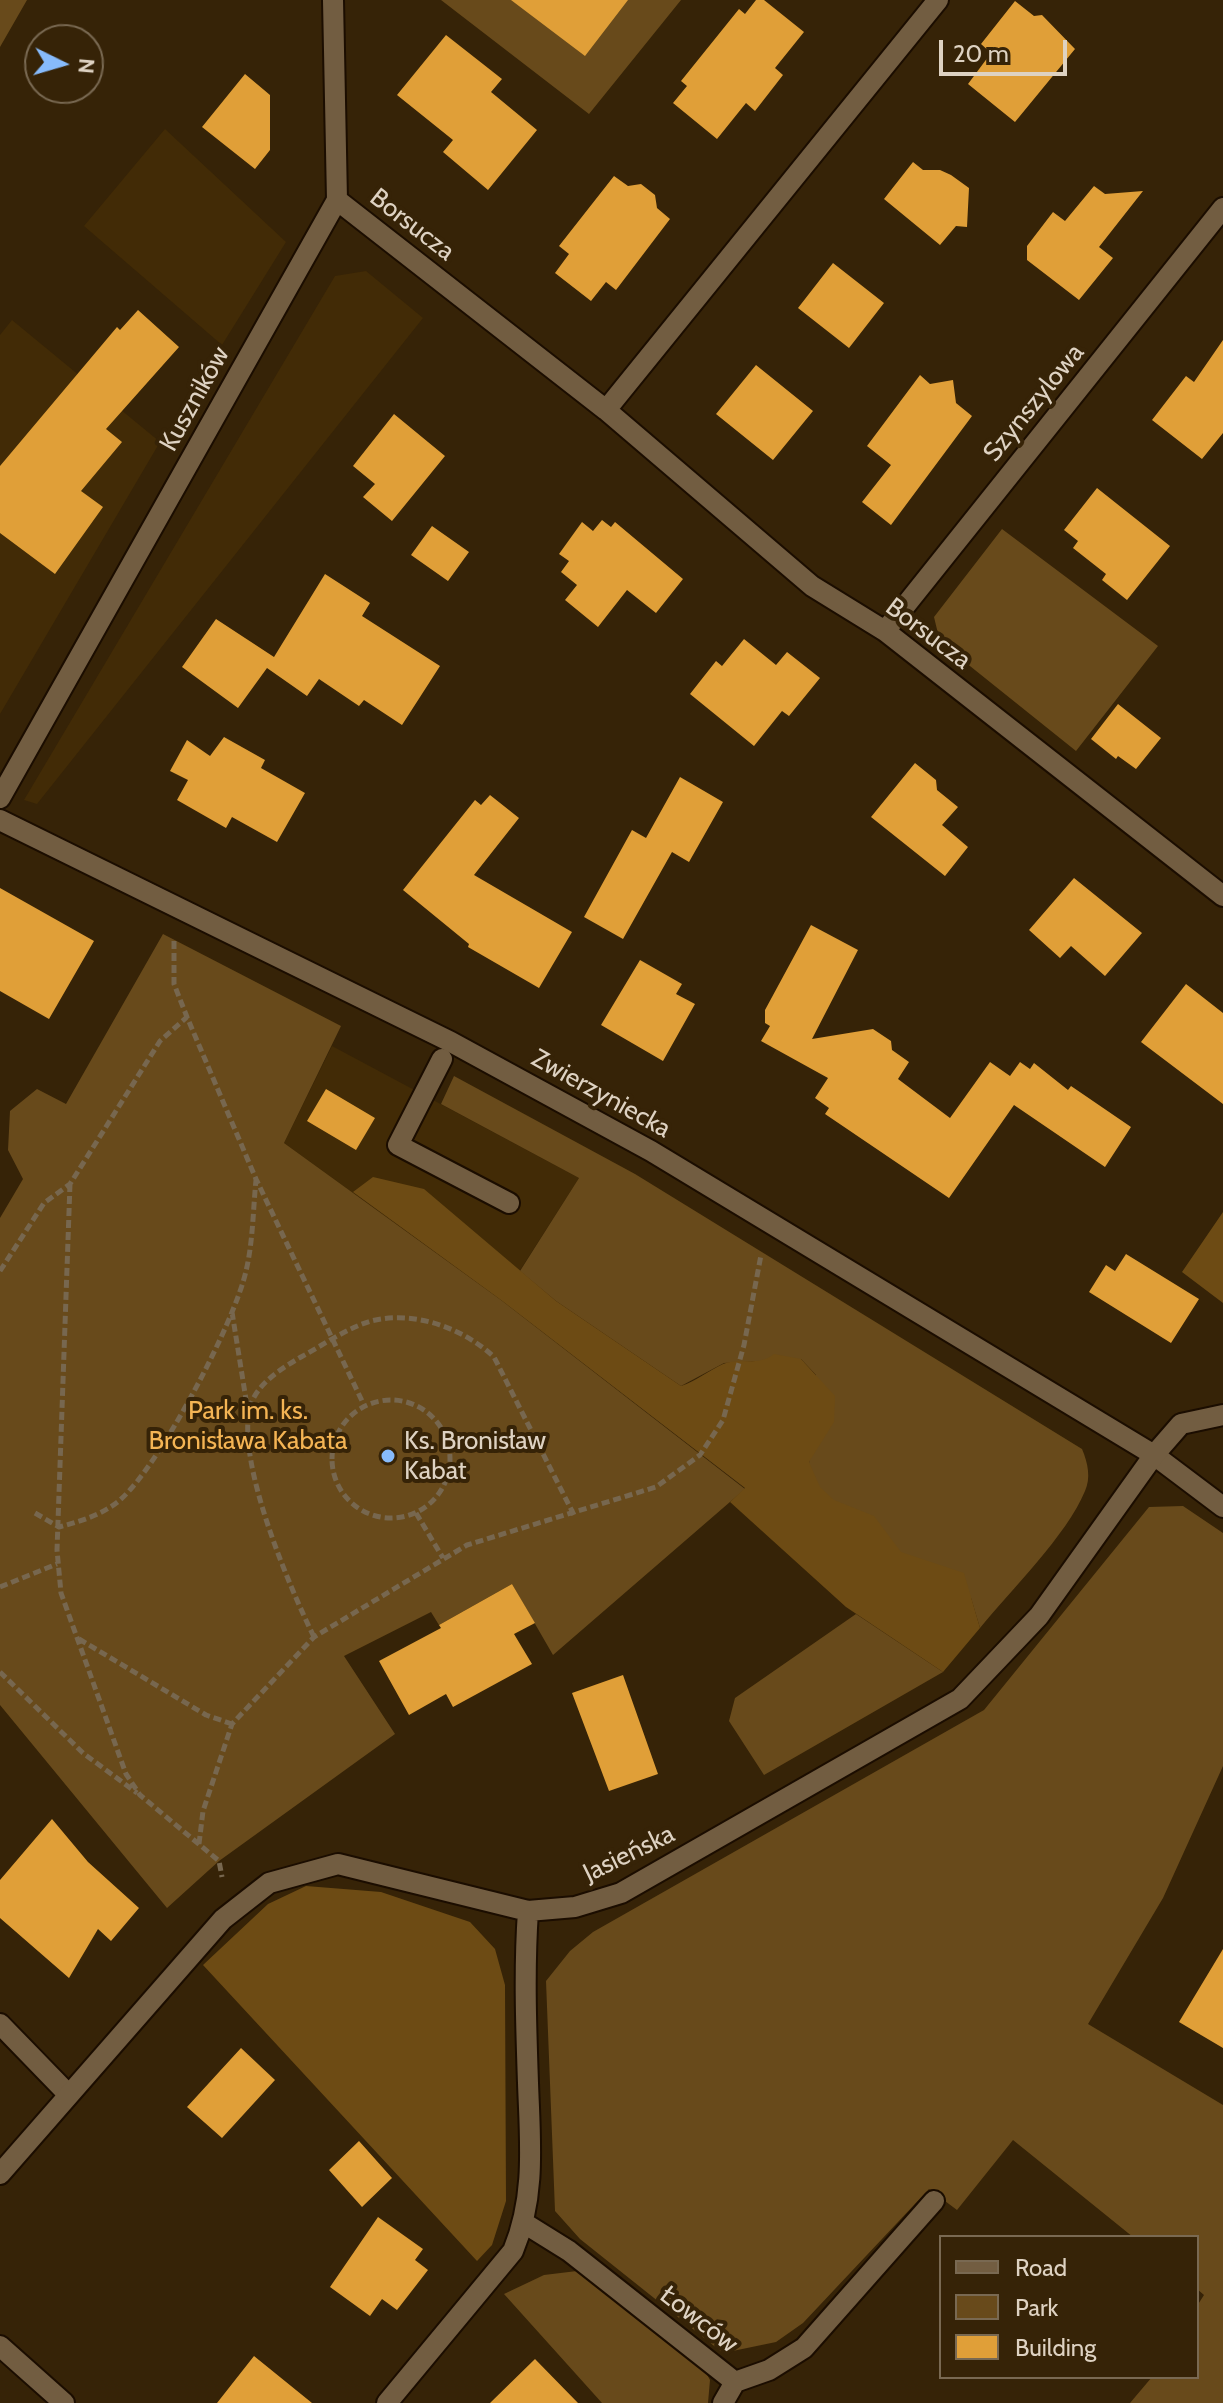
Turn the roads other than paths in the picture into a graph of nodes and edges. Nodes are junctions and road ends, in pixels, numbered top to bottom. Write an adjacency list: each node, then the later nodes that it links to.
1 (333, 0): 3 (street)
2 (938, 0): 5 (street)
3 (337, 200): 5 (street, Borsucza); 7 (street, Kuszników)
4 (1223, 208): 6 (street, Szynszylowa)
5 (606, 410): 6 (street, Borsucza)
6 (885, 631): 9 (street, Borsucza)
7 (0, 798)
8 (0, 820): 13 (street, Zwierzyniecka)
9 (1223, 896)
10 (442, 1059): 11 (street)
11 (509, 1203)
12 (1223, 1415): 13 (street, Jasieńska)
13 (1154, 1455): 14 (street); 15 (street, Jasieńska)
14 (1223, 1507)
15 (528, 1911): 17 (street, Jasieńska); 20 (street)
16 (0, 2024): 17 (street)
17 (68, 2094): 18 (street, Jasieńska)
18 (0, 2174)
19 (934, 2201): 22 (street, Łowców)
20 (524, 2223): 22 (street, Łowców); 24 (street)
21 (0, 2346): 23 (street)
22 (735, 2382): 25 (street)
23 (64, 2403)
24 (387, 2403)
25 (723, 2403)

